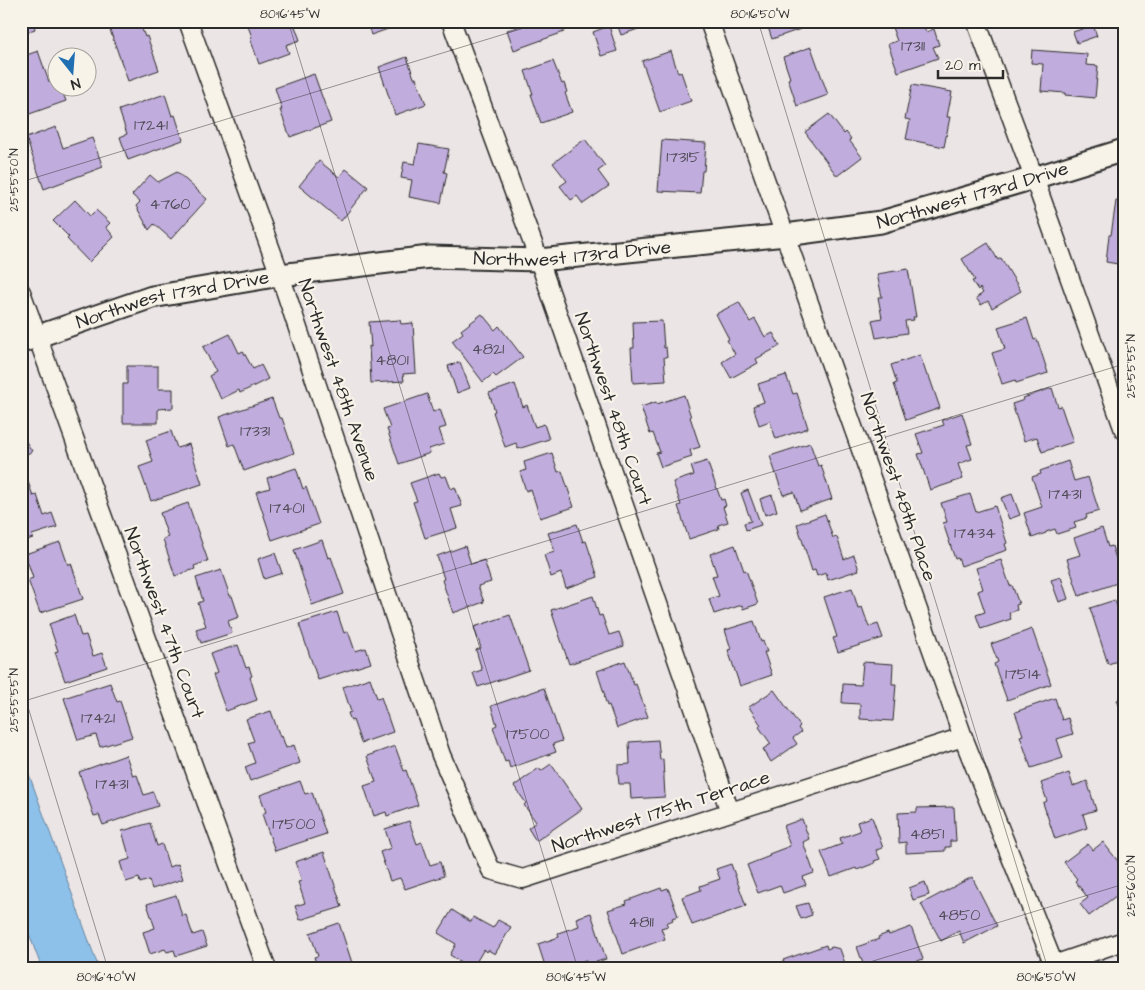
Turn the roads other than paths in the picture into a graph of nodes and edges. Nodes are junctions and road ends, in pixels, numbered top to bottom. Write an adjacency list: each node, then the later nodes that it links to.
1 (188, 21): 9 (street, Northwest 48th Avenue)
2 (451, 21): 8 (street, Northwest 48th Court)
3 (709, 21): 7 (street, Northwest 48th Place)
4 (976, 21): 6 (street)
5 (1124, 150): 6 (street, Northwest 173rd Drive)
6 (1034, 178): 7 (street, Northwest 173rd Drive); 12 (street)
7 (786, 235): 8 (street, Northwest 173rd Drive); 13 (street, Northwest 48th Place)
8 (539, 260): 9 (street, Northwest 173rd Drive); 15 (street, Northwest 48th Court)
9 (280, 275): 11 (street, Northwest 173rd Drive); 14 (street, Northwest 48th Avenue)
10 (21, 292): 11 (street, Northwest 47th Court)
11 (29, 339): 18 (street, Northwest 47th Court)
12 (1124, 430)
13 (963, 737): 15 (street, Northwest 175th Terrace); 17 (street, Northwest 48th Place)
14 (441, 755): 15 (street, Northwest 175th Terrace)
15 (730, 812)
16 (1124, 941): 17 (street)
17 (1048, 967)
18 (267, 969)

